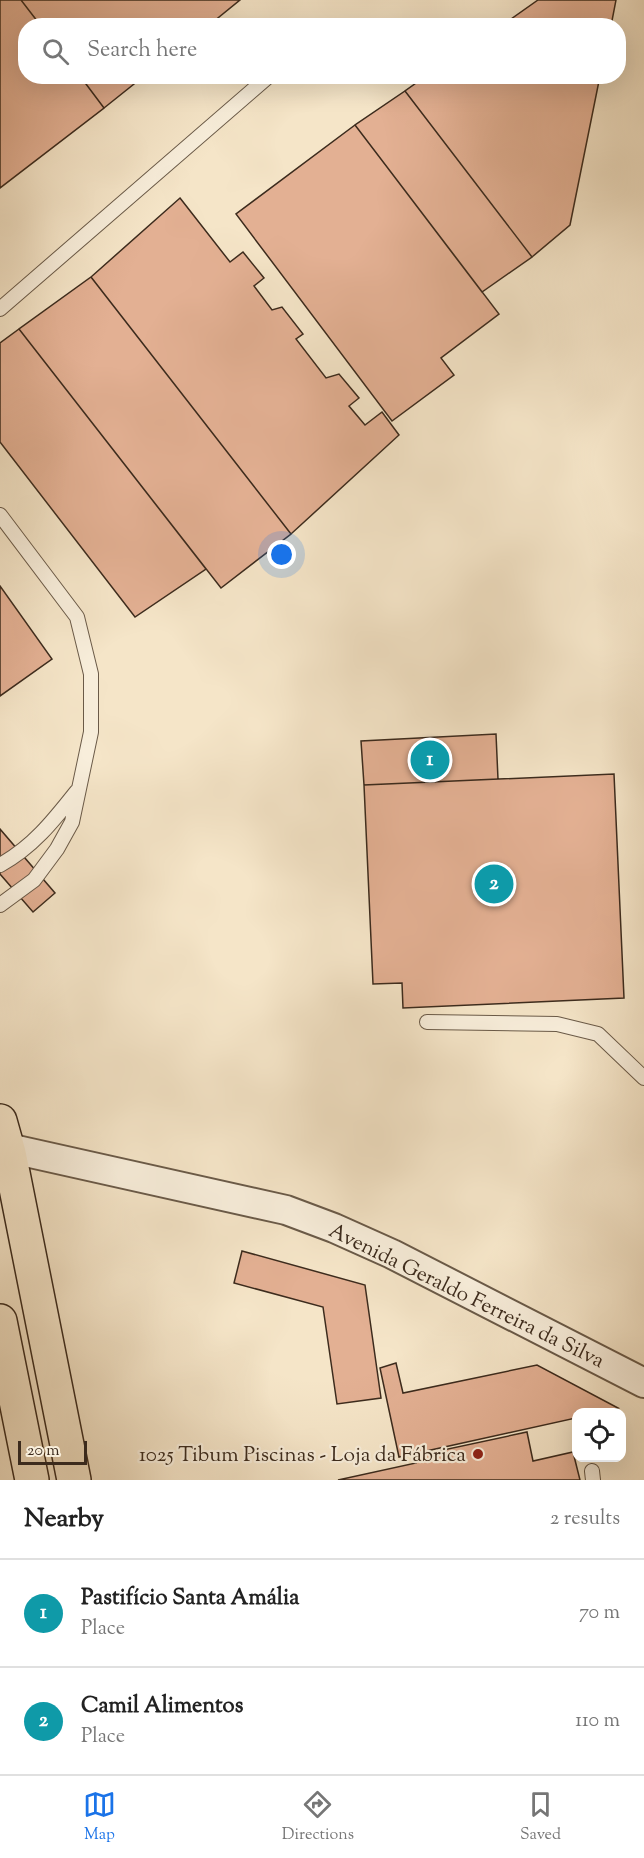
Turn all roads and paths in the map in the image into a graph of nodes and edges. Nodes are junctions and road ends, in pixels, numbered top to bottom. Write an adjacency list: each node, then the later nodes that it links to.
1 (260, 84): 2 (lane)
2 (0, 309)
3 (0, 515): 4 (lane)
4 (78, 789): 5 (lane); 6 (lane)
5 (0, 866)
6 (0, 905)
7 (427, 1022): 8 (lane)
8 (644, 1078)
9 (4, 1135): 11 (street, Avenida Geraldo Ferreira da Silva); 13 (main road)
10 (0, 1321): 12 (main road)
11 (644, 1383)
12 (32, 1480)
13 (74, 1480)

